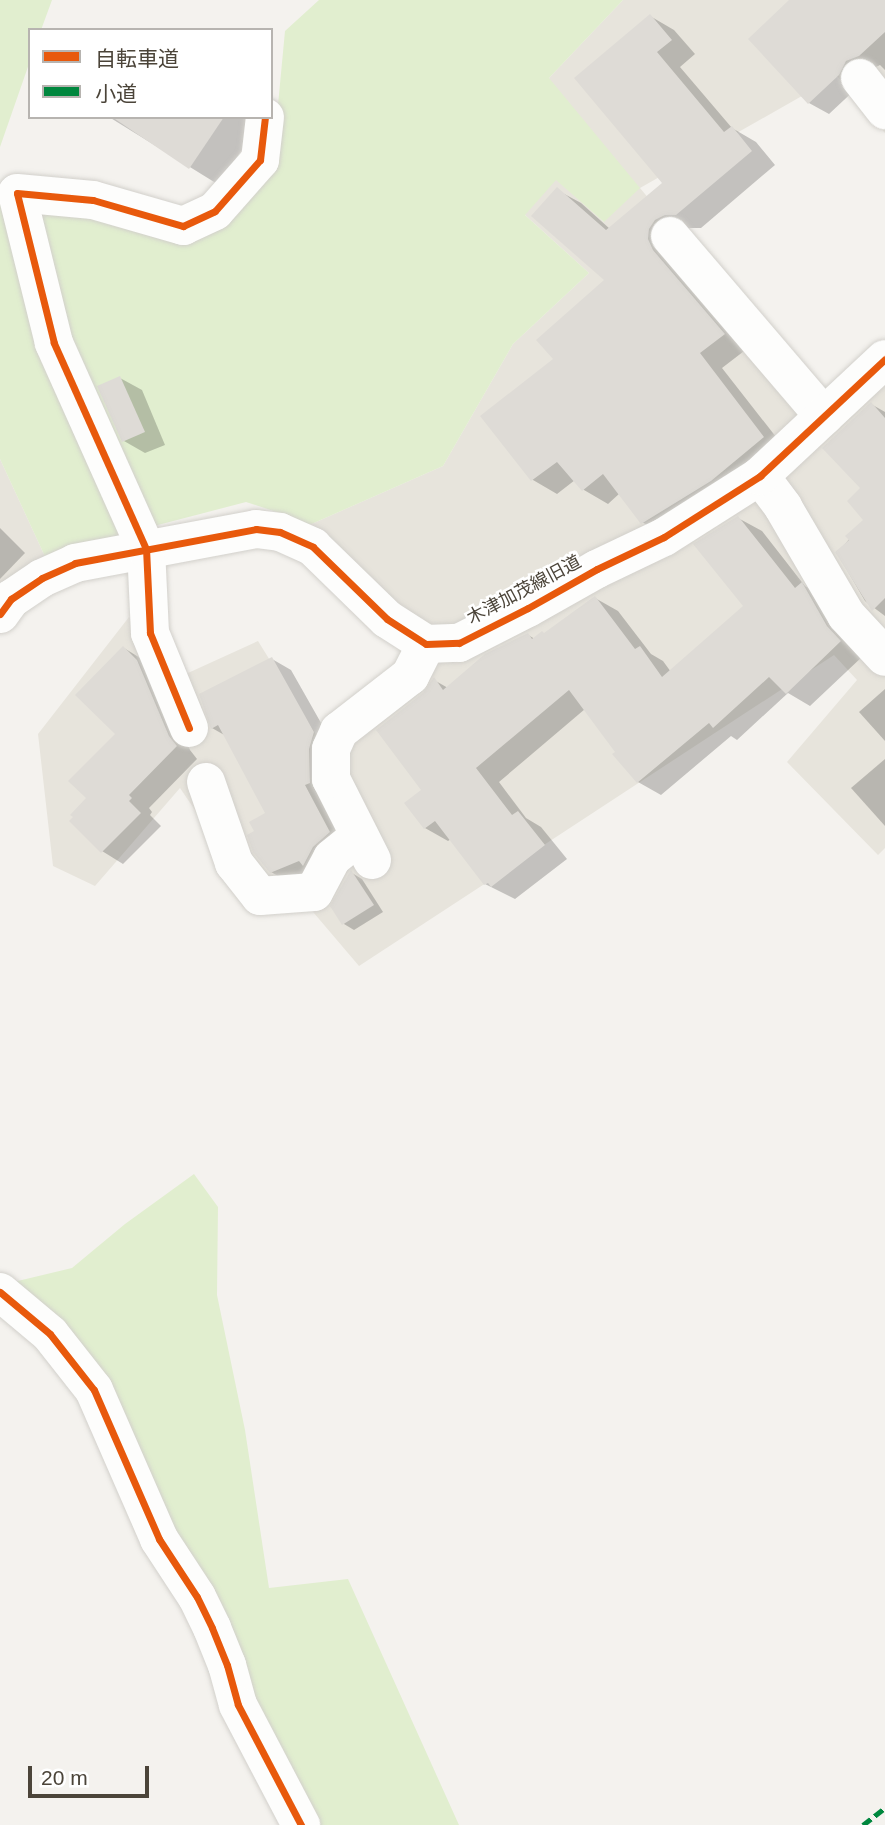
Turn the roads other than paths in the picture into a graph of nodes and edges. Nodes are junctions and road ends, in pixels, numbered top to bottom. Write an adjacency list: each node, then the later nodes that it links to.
1 (860, 78): 2 (street)
2 (885, 110)
3 (265, 119): 8 (street)
4 (670, 236): 6 (street)
5 (885, 359): 6 (street, 木津加茂線旧道)
6 (824, 416): 7 (street, 木津加茂線旧道)
7 (760, 476): 10 (street, 木津加茂線旧道); 11 (street)
8 (146, 549): 9 (street); 10 (street); 12 (street)
9 (0, 614)
10 (426, 644): 13 (street)
11 (885, 657)
12 (189, 728)
13 (206, 782)
14 (0, 1292): 15 (street)
15 (301, 1825)

